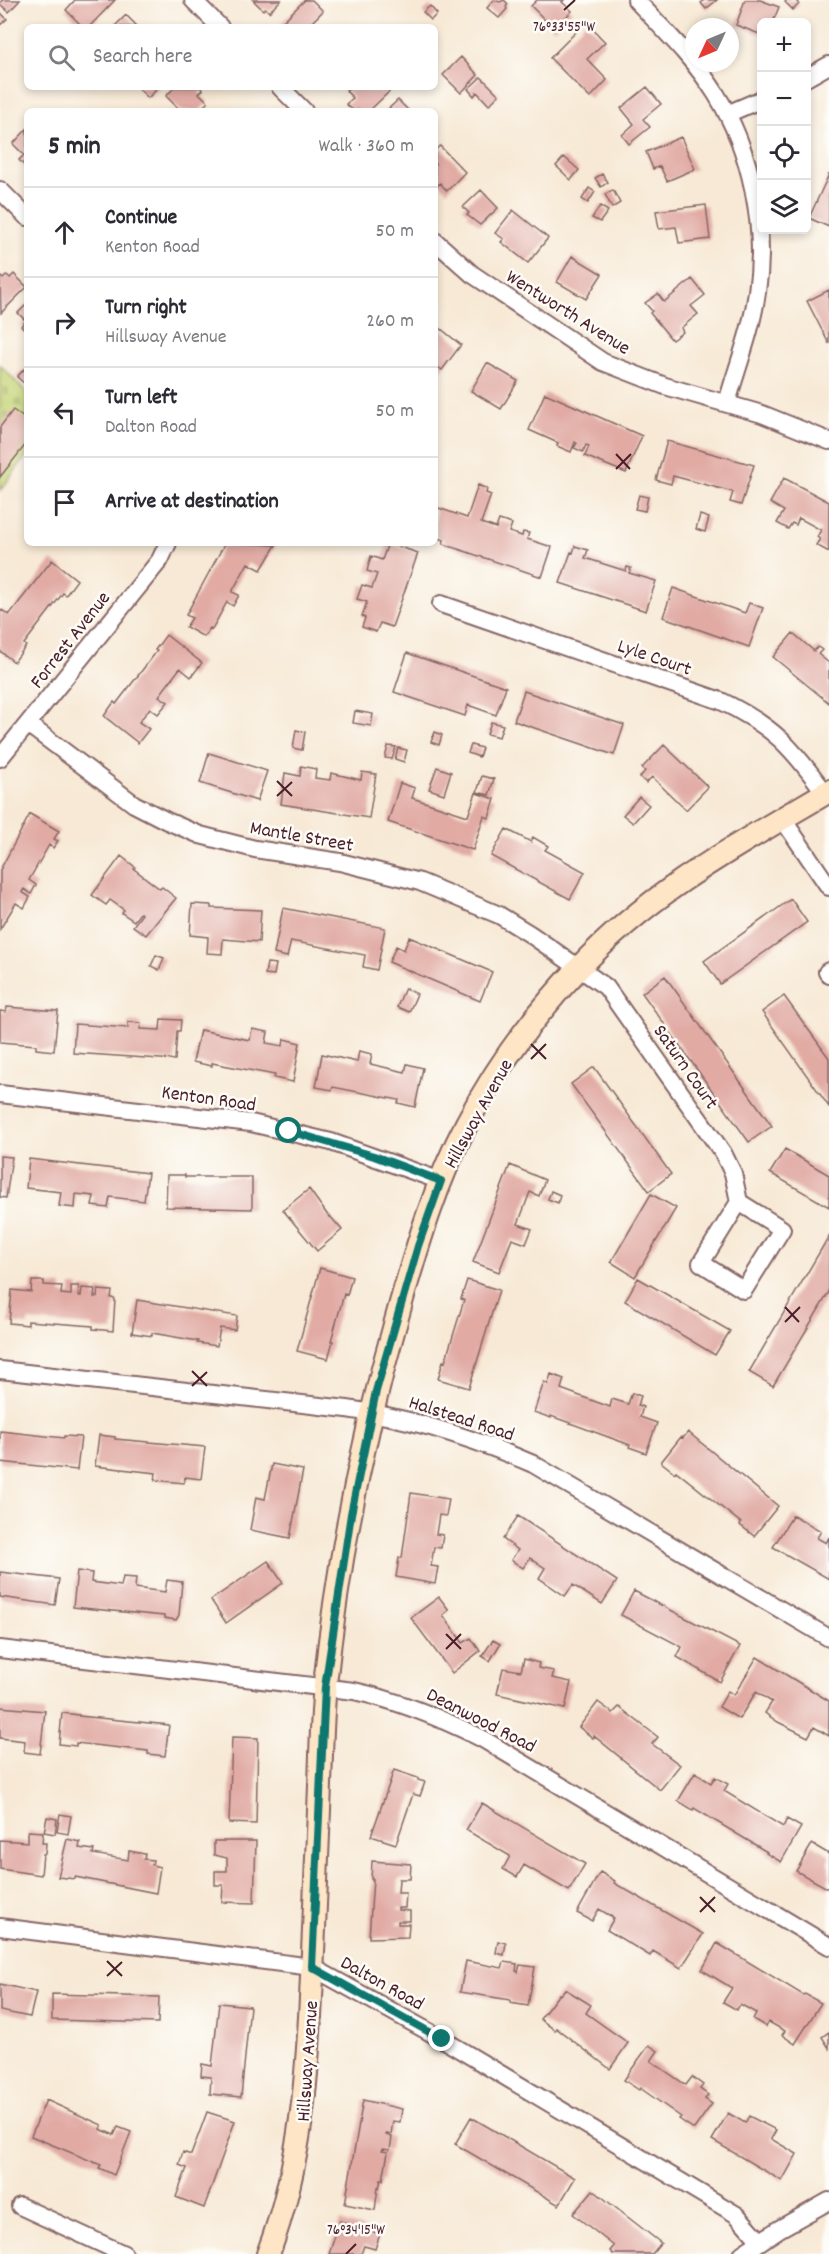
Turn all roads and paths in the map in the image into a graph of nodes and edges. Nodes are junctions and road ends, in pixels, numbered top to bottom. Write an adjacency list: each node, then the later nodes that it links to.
1 (193, 0): 3 (street)
2 (636, 0): 9 (street)
3 (217, 24)
4 (829, 65): 5 (street)
5 (811, 76)
6 (283, 90): 8 (street)
7 (757, 101): 9 (street)
8 (301, 108)
9 (727, 114): 13 (street)
10 (0, 190): 11 (street)
11 (24, 214)
12 (438, 244): 13 (street, Wentworth Avenue)
13 (727, 403): 14 (street, Wentworth Avenue)
14 (829, 441)
15 (167, 546): 17 (street, Forrest Avenue)
16 (441, 604): 19 (street, Lyle Court)
17 (28, 725): 18 (street, Forrest Avenue); 22 (street, Mantle Street)
18 (0, 758)
19 (827, 792): 20 (street, Hillsway Avenue)
20 (782, 818): 21 (street); 22 (street, Hillsway Avenue)
21 (829, 887)
22 (579, 967): 24 (street, Hillsway Avenue); 25 (street, Saturn Court)
23 (0, 1094): 24 (street, Kenton Road)
24 (441, 1181): 27 (street, Hillsway Avenue)
25 (739, 1202): 25 (street)
26 (0, 1370): 27 (street, Halstead Road)
27 (371, 1413): 28 (street, Halstead Road); 30 (street, Hillsway Avenue)
28 (829, 1638)
29 (0, 1649): 30 (street, Deanwood Road)
30 (325, 1687): 32 (street, Deanwood Road); 33 (street, Hillsway Avenue)
31 (0, 1927): 33 (street, Dalton Road)
32 (829, 1946)
33 (312, 1967): 36 (street, Dalton Road); 38 (street, Hillsway Avenue)
34 (829, 2201): 36 (street)
35 (20, 2206): 37 (street)
36 (759, 2241): 39 (street)
37 (124, 2254)
38 (268, 2254)
39 (742, 2254)

